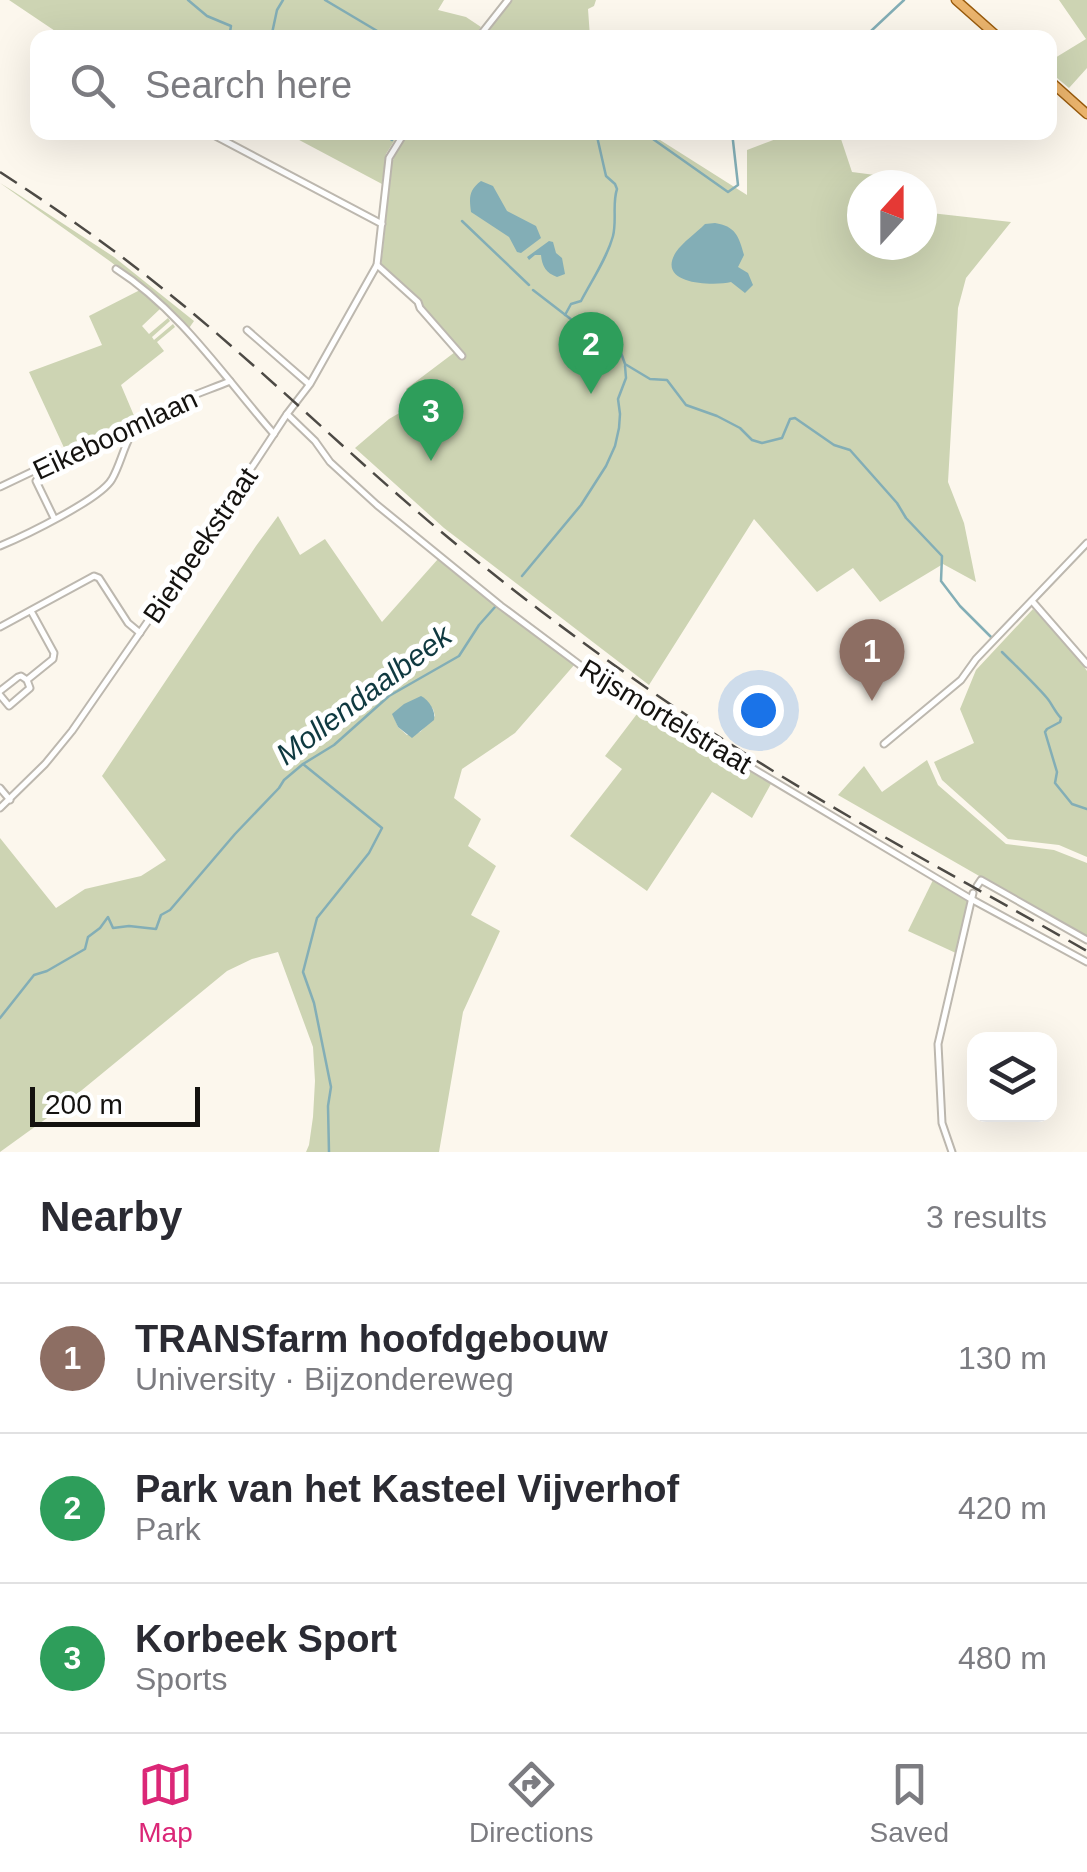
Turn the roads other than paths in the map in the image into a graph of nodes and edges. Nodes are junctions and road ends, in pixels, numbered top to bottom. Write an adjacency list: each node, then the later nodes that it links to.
1 (508, 0): 3 (street)
2 (956, 0): 4 (main road)
3 (484, 30)
4 (990, 30)
5 (1057, 88): 6 (main road)
6 (1087, 114)
7 (223, 140): 9 (street)
8 (399, 140): 9 (street, Bierbeekstraat)
9 (382, 224): 10 (street, Bierbeekstraat)
10 (377, 264): 13 (street); 15 (street, Bierbeekstraat)
11 (116, 270): 14 (street, Eikeboomlaan)
12 (247, 330): 15 (street)
13 (462, 356)
14 (230, 381): 17 (street, Eikeboomlaan); 18 (street, Eikeboomlaan)
15 (310, 384): 16 (street, Bierbeekstraat)
16 (287, 414): 18 (street, Bierbeekstraat); 36 (street, Rijsmortelstraat)
17 (135, 428): 20 (street, Eikeboomlaan); 21 (street)
18 (274, 434): 27 (street, Bierbeekstraat)
19 (40, 477): 21 (street)
20 (0, 488)
21 (54, 518): 23 (street)
22 (1087, 544): 24 (street)
23 (0, 546)
24 (1032, 601): 28 (street); 31 (street)
25 (30, 610): 26 (street); 27 (street); 29 (street)
26 (0, 627)
27 (141, 633): 33 (street, Bierbeekstraat)
28 (1087, 664)
29 (27, 680): 30 (street); 30 (street)
30 (0, 693)
31 (884, 744)
32 (0, 788): 33 (street)
33 (10, 800): 34 (street, Bierbeekstraat)
34 (0, 808)
35 (979, 883): 37 (street)
36 (972, 896): 38 (street, Rijsmortelstraat); 39 (street)
37 (1087, 940)
38 (1087, 962)
39 (952, 1152)

